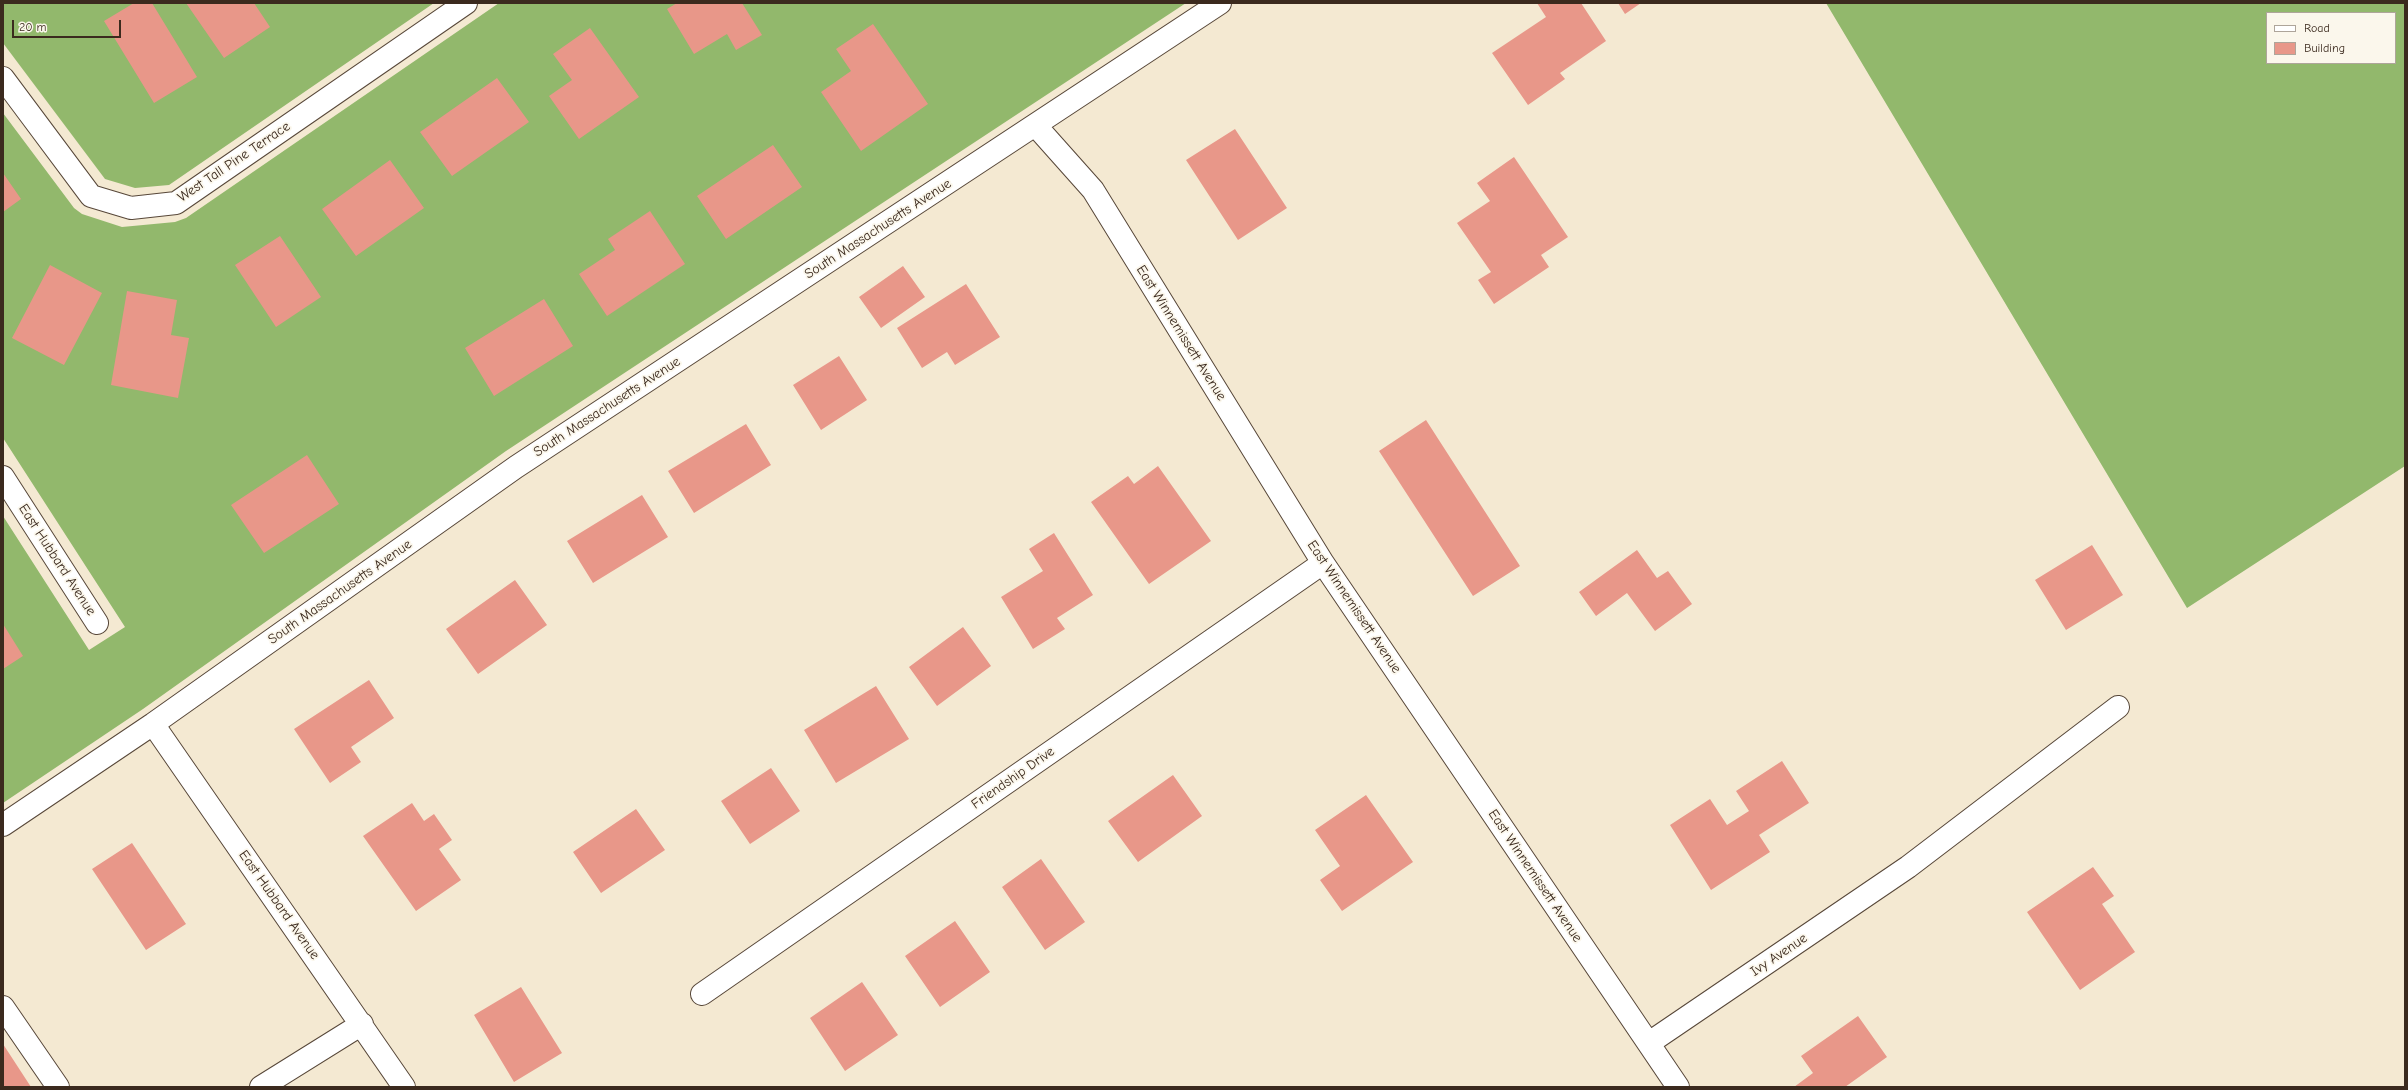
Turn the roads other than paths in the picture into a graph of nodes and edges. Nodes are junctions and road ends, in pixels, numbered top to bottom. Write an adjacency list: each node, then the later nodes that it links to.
1 (466, 3): 3 (street, West Tall Pine Terrace)
2 (1220, 3): 4 (street, South Massachusetts Avenue)
3 (3, 78)
4 (1036, 126): 6 (street, East Winnemissett Avenue); 9 (street, South Massachusetts Avenue)
5 (3, 477): 7 (street, East Hubbard Avenue)
6 (1323, 563): 11 (street, Friendship Drive); 14 (street, East Winnemissett Avenue)
7 (97, 624)
8 (2118, 707): 14 (street, Ivy Avenue)
9 (153, 724): 10 (street, South Massachusetts Avenue); 13 (street, East Hubbard Avenue)
10 (3, 825)
11 (702, 994)
12 (3, 1007): 15 (street)
13 (362, 1024): 16 (street); 17 (street, East Hubbard Avenue)
14 (1649, 1043): 18 (street, East Winnemissett Avenue)
15 (58, 1087)
16 (261, 1087)
17 (404, 1087)
18 (1678, 1087)

